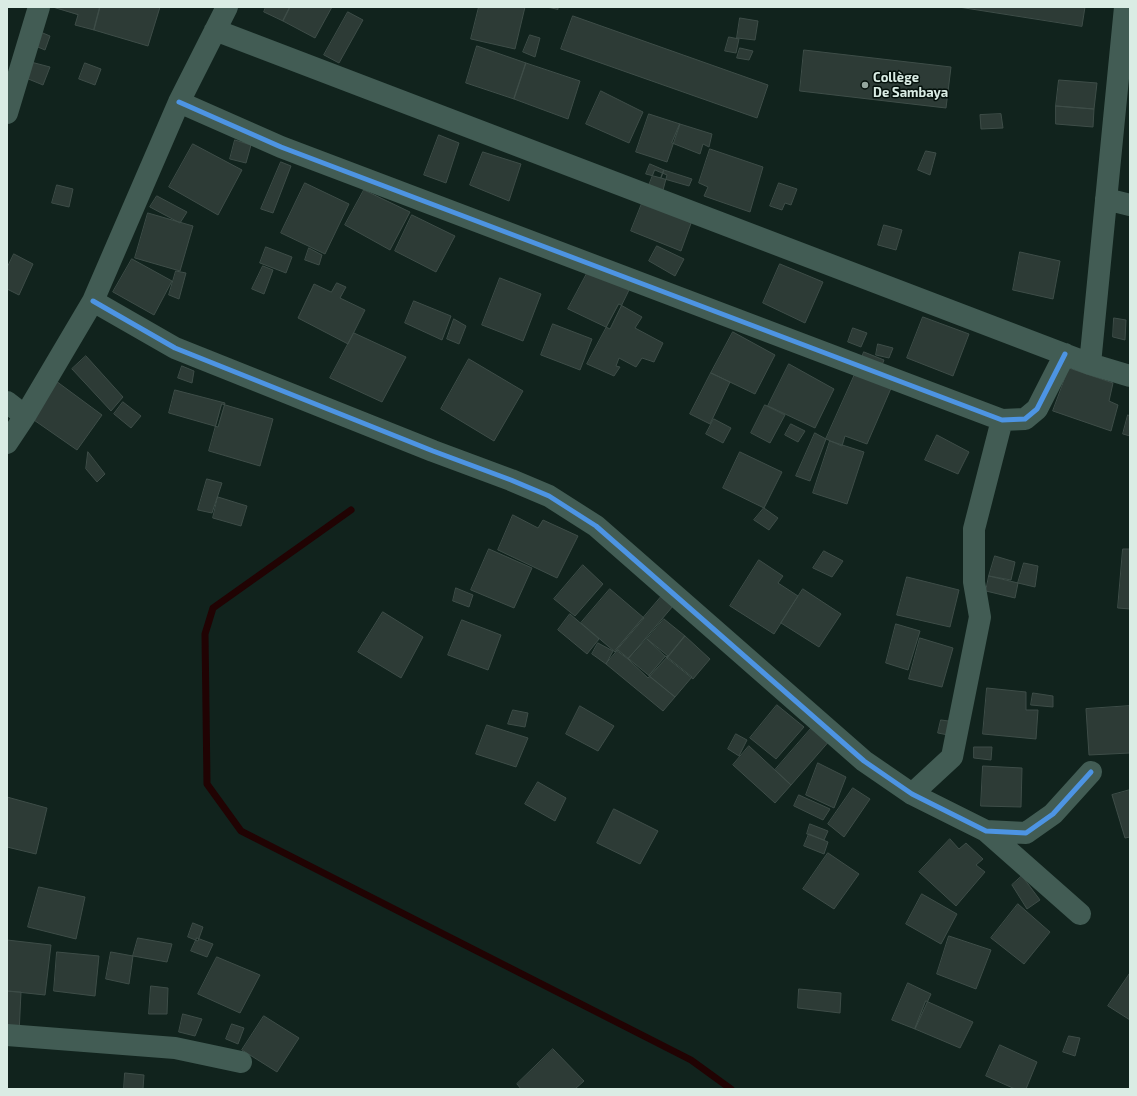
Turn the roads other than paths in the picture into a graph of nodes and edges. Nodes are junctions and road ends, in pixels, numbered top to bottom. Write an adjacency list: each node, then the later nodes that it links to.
1 (40, 7): 6 (street)
2 (226, 7): 4 (street)
3 (1125, 7): 7 (street)
4 (215, 30): 5 (street); 10 (street)
5 (178, 102): 9 (street); 15 (street)
6 (7, 113)
7 (1106, 199): 8 (street); 11 (street)
8 (1130, 205)
9 (92, 302): 14 (street); 18 (street)
10 (1065, 354): 11 (street); 15 (street)
11 (1090, 364): 12 (street)
12 (1130, 376)
13 (7, 402): 14 (street)
14 (25, 416): 16 (street)
15 (1002, 420): 18 (street)
16 (7, 443)
17 (1091, 772): 19 (street)
18 (912, 794): 19 (street)
19 (986, 831): 20 (street)
20 (1080, 914)
21 (7, 1035): 22 (street)
22 (241, 1062)

